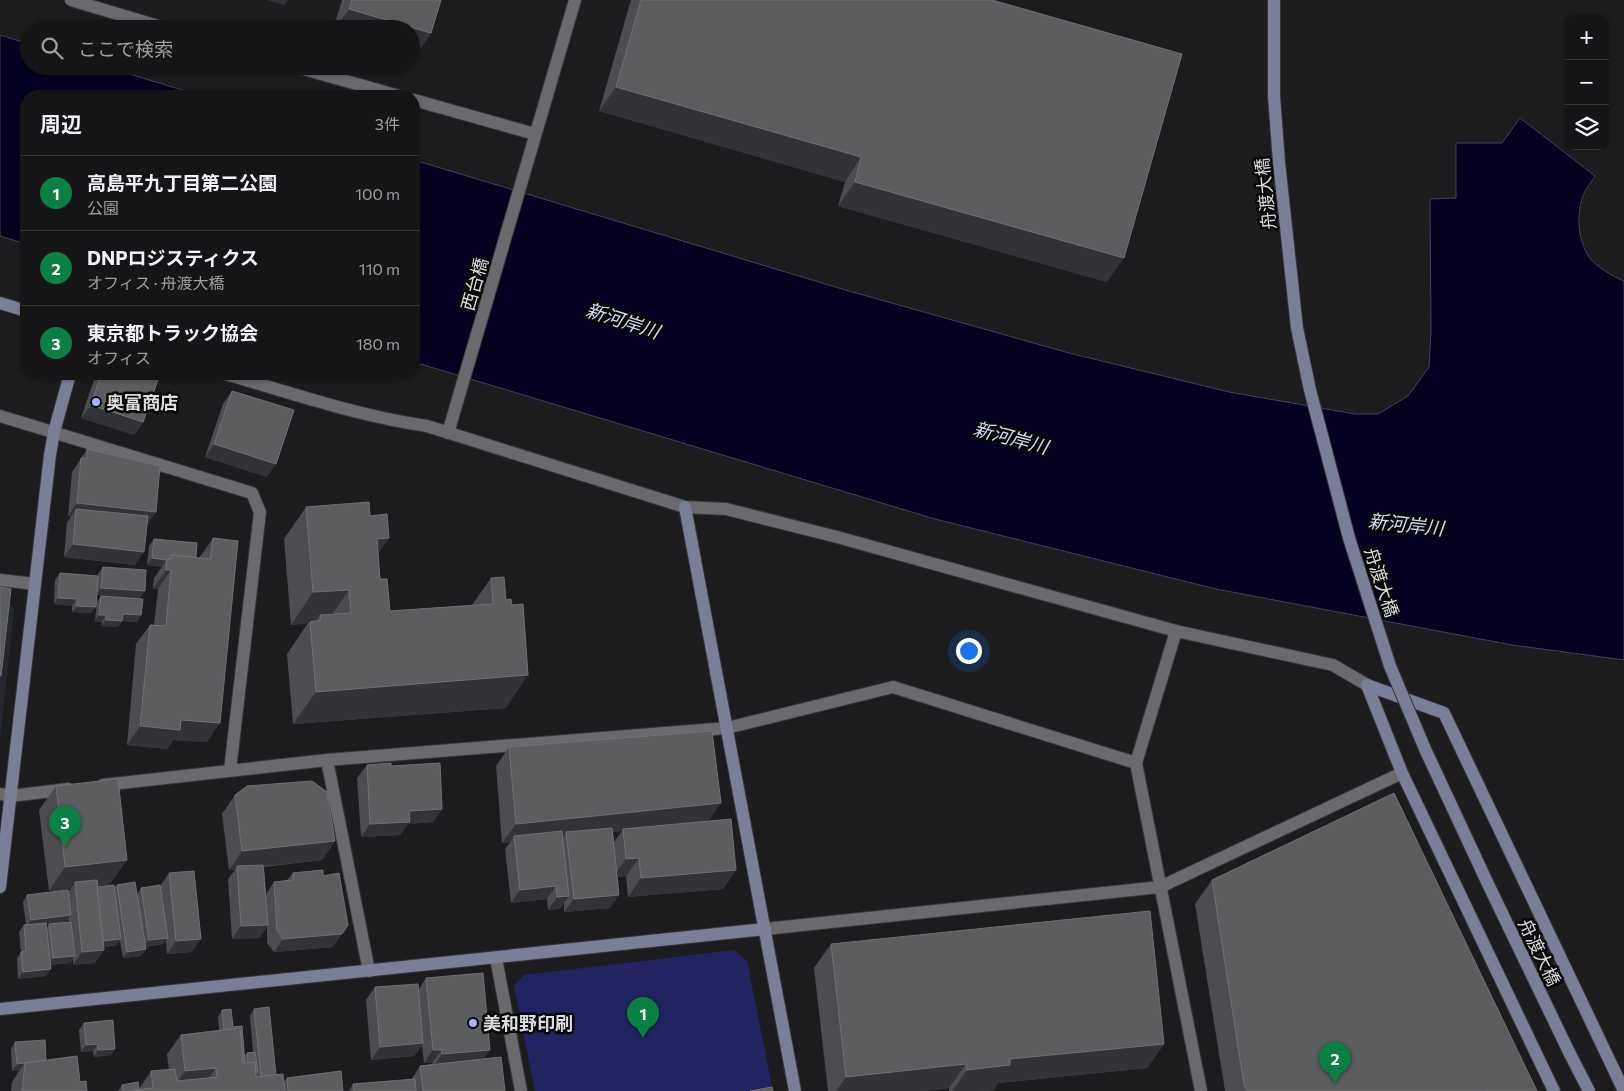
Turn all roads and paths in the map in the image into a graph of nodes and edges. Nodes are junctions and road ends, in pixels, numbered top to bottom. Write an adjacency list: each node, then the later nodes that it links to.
1 (71, 0): 4 (street)
2 (574, 0): 8 (street, 西台橋)
3 (1274, 0): 37 (main road, 舟渡大橋, bridge)
4 (138, 20)
5 (325, 75): 6 (street)
6 (379, 90)
7 (420, 102): 8 (street)
8 (534, 140): 15 (street, 西台橋)
9 (0, 303): 10 (main road)
10 (20, 309)
11 (68, 380): 14 (main road)
12 (246, 380): 15 (street)
13 (0, 416): 14 (street)
14 (54, 432): 18 (main road); 24 (street)
15 (448, 433): 16 (street)
16 (685, 507): 19 (street); 21 (main road)
17 (0, 580): 18 (street)
18 (35, 584): 26 (main road)
19 (1176, 631): 20 (street); 23 (street)
20 (1367, 685): 25 (main road); 38 (main road)
21 (727, 728): 22 (street); 23 (street); 29 (main road)
22 (327, 760): 24 (street); 31 (street)
23 (1136, 763): 27 (street)
24 (230, 770): 26 (street)
25 (1402, 773): 27 (street); 36 (main road)
26 (5, 795): 28 (main road)
27 (1160, 886): 29 (street); 35 (street)
28 (0, 887)
29 (765, 929): 30 (main road); 34 (main road)
30 (496, 958): 31 (main road); 33 (street)
31 (369, 971): 32 (main road)
32 (0, 1010)
33 (521, 1091)
34 (795, 1091)
35 (1201, 1091)
36 (1554, 1091)
37 (1589, 1091)
38 (1624, 1091)

